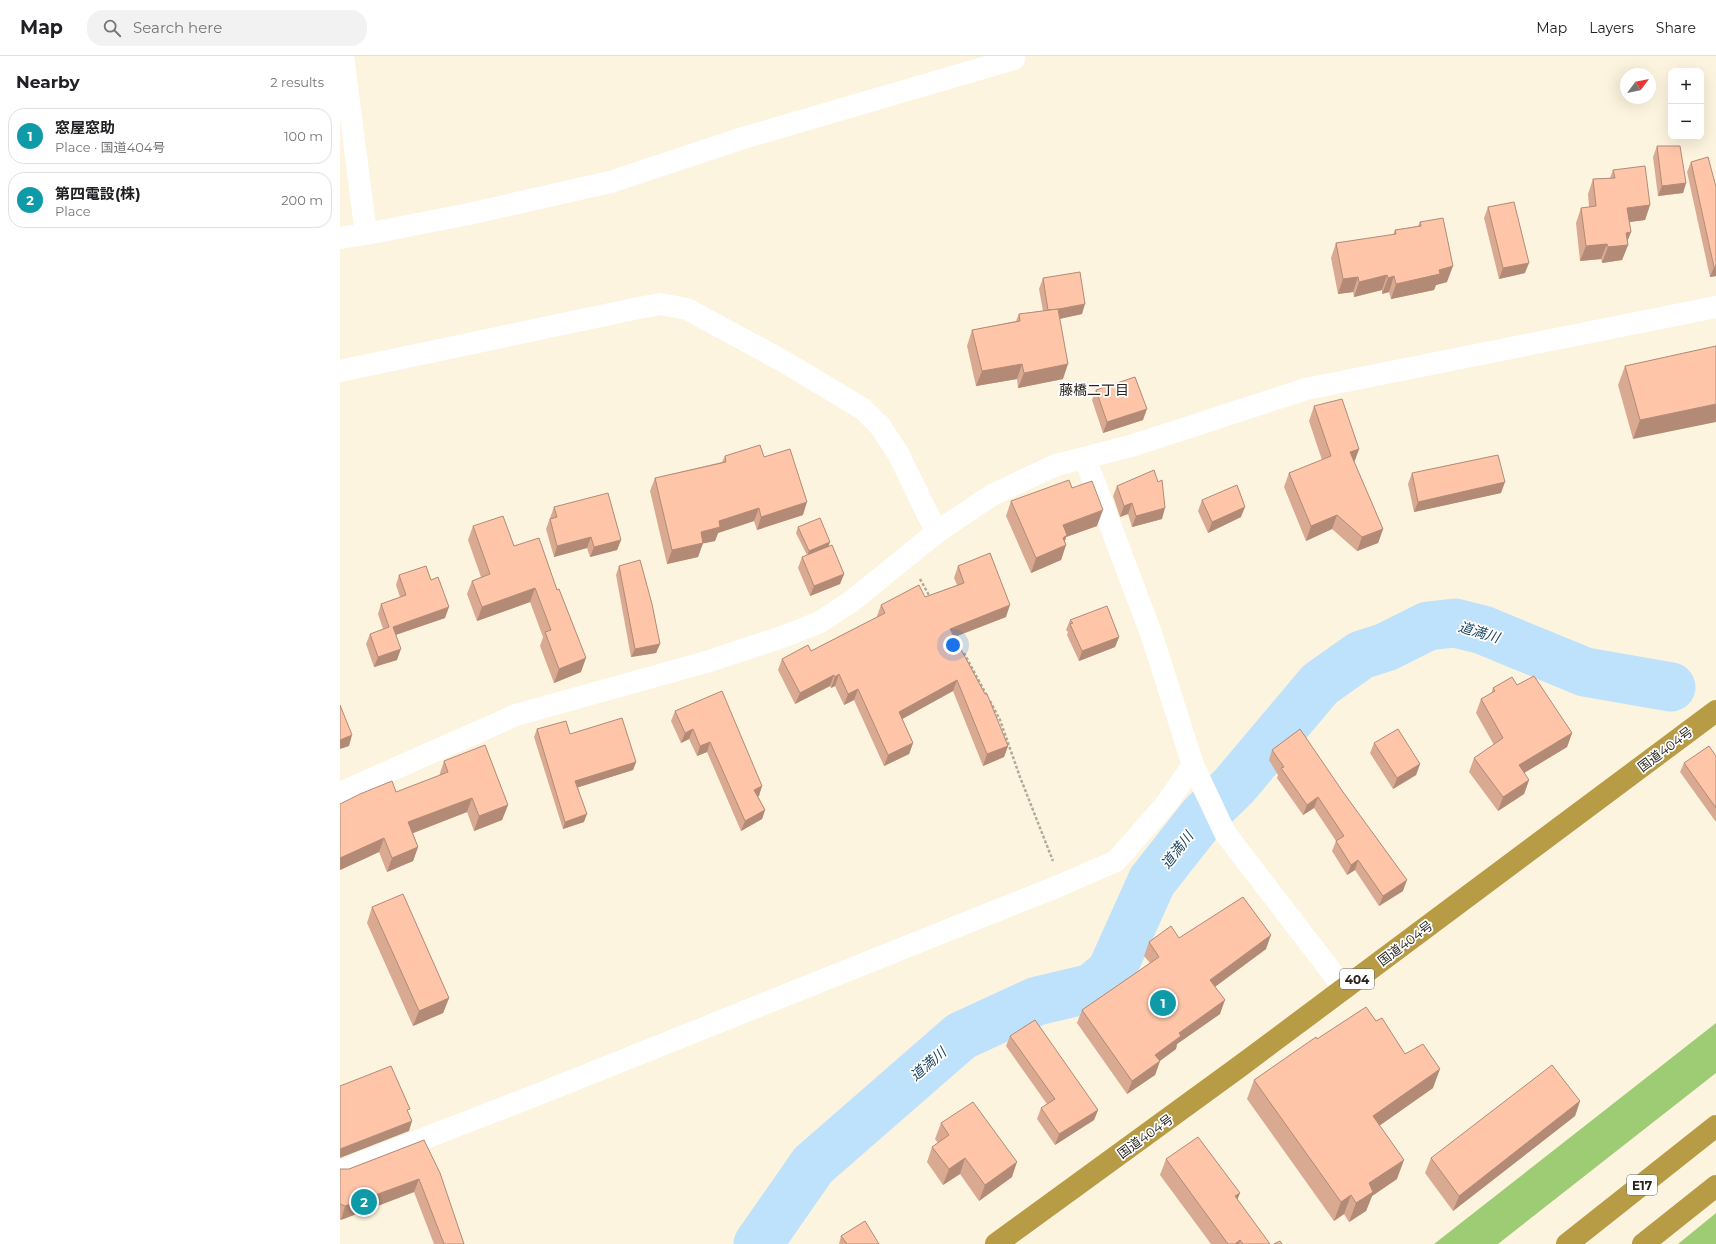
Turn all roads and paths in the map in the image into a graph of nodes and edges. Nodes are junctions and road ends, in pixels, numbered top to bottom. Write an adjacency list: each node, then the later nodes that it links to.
1 (343, 56): 3 (street)
2 (1013, 56): 3 (street)
3 (366, 234): 4 (street)
4 (340, 238)
5 (1716, 307): 7 (street)
6 (340, 371): 8 (street)
7 (1085, 458): 8 (street); 13 (street)
8 (938, 532): 9 (street)
9 (907, 558): 10 (path); 14 (street)
10 (932, 599)
11 (960, 646): 15 (path)
12 (1716, 711): 16 (highway, 国道404号 / 404)
13 (1193, 765): 15 (street); 16 (street)
14 (340, 793)
15 (1061, 885): 18 (street)
16 (1344, 988): 20 (highway, 国道404号 / 404)
17 (1716, 1126): 21 (highway, E17)
18 (340, 1171)
19 (1716, 1186): 22 (highway)
20 (996, 1244)
21 (1567, 1244)
22 (1643, 1244)

